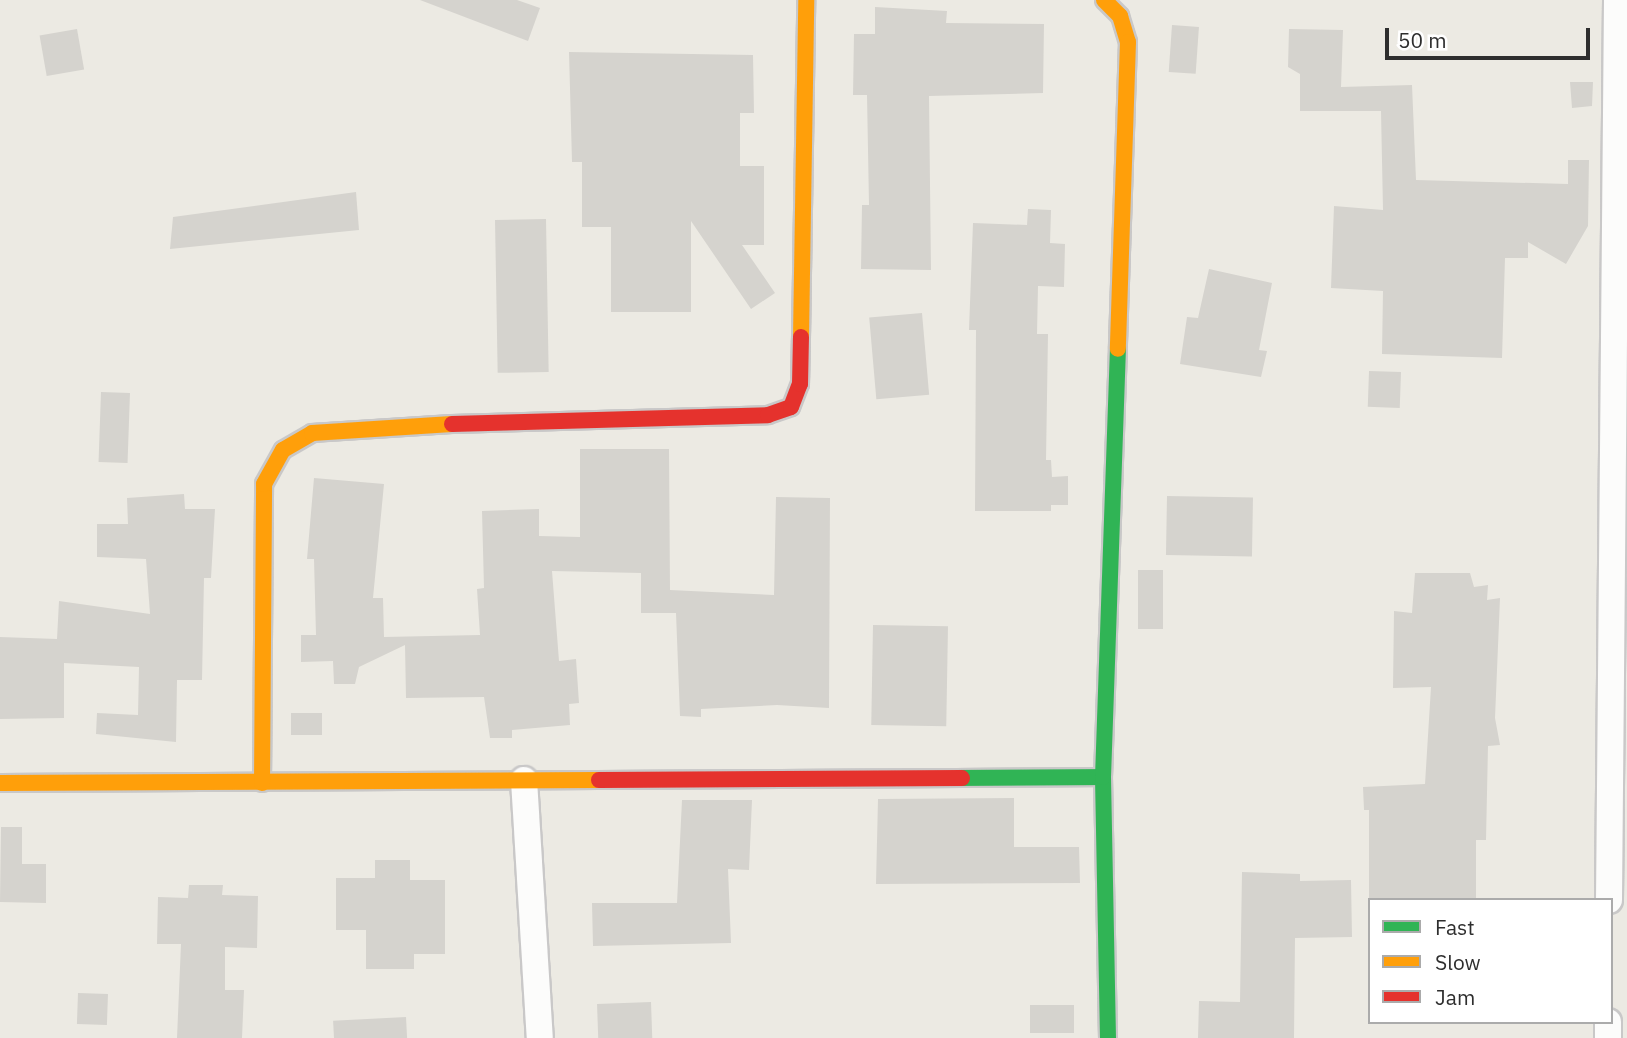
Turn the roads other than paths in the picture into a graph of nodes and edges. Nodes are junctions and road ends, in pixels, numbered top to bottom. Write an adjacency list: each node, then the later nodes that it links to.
1 (806, 0): 8 (street)
2 (1104, 0): 5 (street)
3 (1617, 0): 4 (street)
4 (1621, 543): 9 (street)
5 (1103, 777): 6 (street); 11 (street)
6 (524, 780): 8 (street); 10 (street)
7 (0, 783): 8 (street)
8 (262, 783)
9 (1609, 898)
10 (540, 1038)
11 (1108, 1038)

